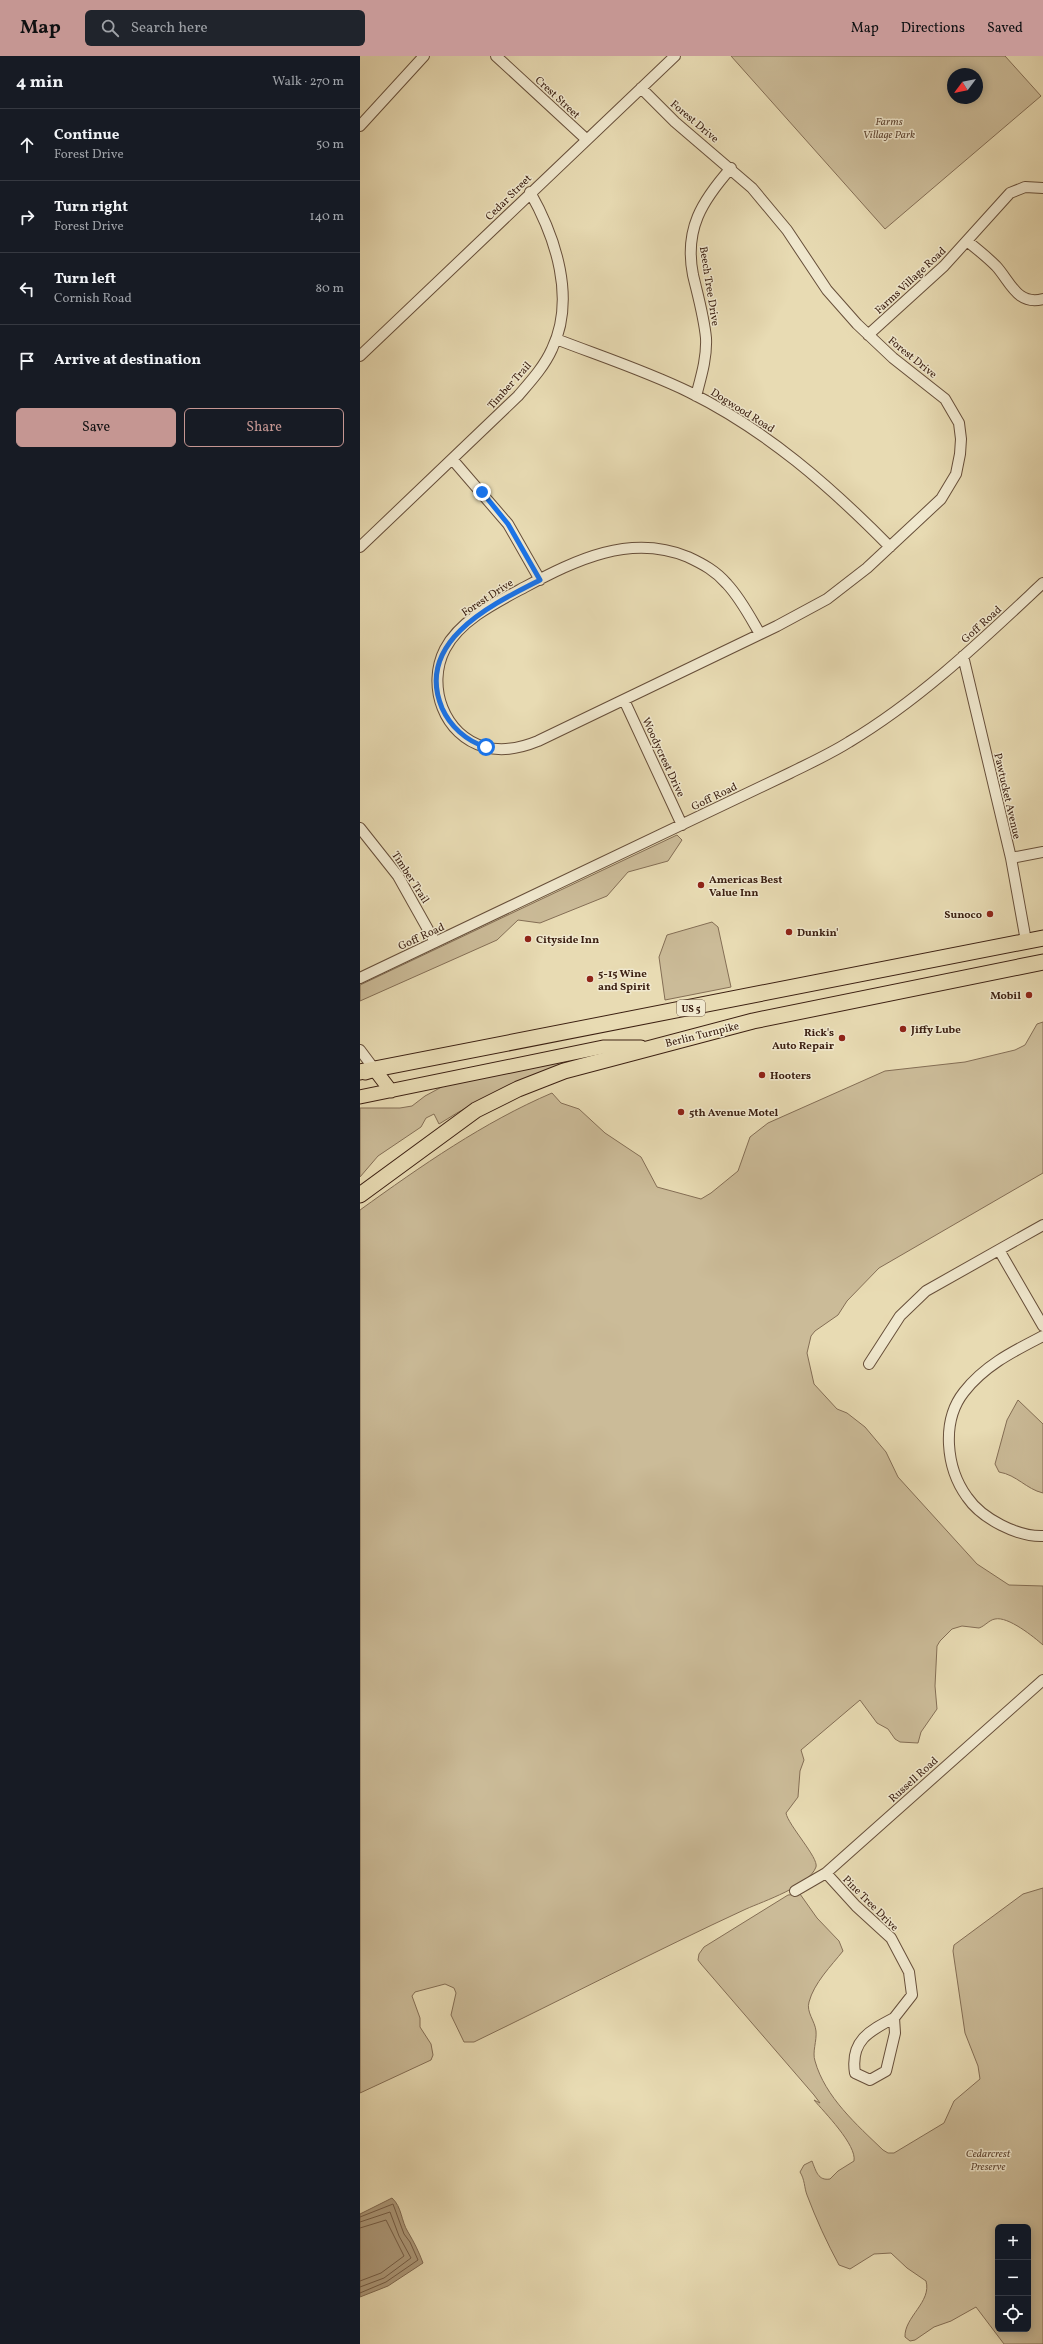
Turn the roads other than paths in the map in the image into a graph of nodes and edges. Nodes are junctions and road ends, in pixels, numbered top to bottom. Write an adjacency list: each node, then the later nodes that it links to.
1 (424, 56): 5 (street)
2 (496, 56): 6 (street, Crest Street)
3 (675, 56): 4 (street, Cedar Street)
4 (641, 88): 6 (street, Cedar Street); 7 (street, Forest Drive)
5 (362, 121)
6 (586, 139): 9 (street, Cedar Street)
7 (731, 168): 12 (street, Forest Drive); 15 (street, Beech Tree Drive)
8 (1043, 188): 10 (street, Farms Village Road)
9 (530, 192): 13 (street, Timber Trail); 14 (street, Cedar Street)
10 (967, 241): 11 (street); 12 (street, Farms Village Road)
11 (1043, 299)
12 (868, 335): 18 (street, Forest Drive)
13 (556, 339): 15 (street, Dogwood Road); 16 (street, Timber Trail)
14 (360, 356)
15 (696, 396): 18 (street, Dogwood Road)
16 (452, 459): 17 (street, Timber Trail); 19 (street)
17 (360, 547)
18 (890, 547): 21 (street, Forest Drive)
19 (540, 580): 21 (street, Forest Drive); 23 (street, Forest Drive)
20 (1043, 583): 22 (street, Goff Road)
21 (760, 634): 23 (street, Forest Drive)
22 (963, 656): 24 (street, Goff Road); 27 (street, Pawtucket Avenue)
23 (624, 700): 24 (street, Woodycrest Drive)
24 (682, 825): 30 (street, Goff Road)
25 (360, 828): 30 (street, Timber Trail)
26 (1043, 852): 27 (street)
27 (1011, 858): 29 (street, Pawtucket Avenue)
28 (1043, 938): 29 (highway, US 5)
29 (1026, 941): 31 (highway); 35 (highway, US 5)
30 (435, 942): 32 (street, Goff Road)
31 (1037, 963): 33 (highway, Berlin Turnpike / US 5)
32 (360, 978)
33 (647, 1047): 37 (main road, Berlin Turnpike); 39 (highway, US 5)
34 (360, 1050): 35 (street)
35 (375, 1070): 36 (highway, US 5); 37 (main road)
36 (360, 1074)
37 (391, 1090): 38 (main road, Berlin Turnpike)
38 (360, 1097)
39 (360, 1195)
40 (1043, 1225): 41 (street)
41 (999, 1250): 42 (street); 44 (street)
42 (1043, 1326)
43 (1043, 1336): 45 (street)
44 (870, 1364)
45 (1043, 1536)
46 (1043, 1680): 47 (street, Russell Road)
47 (826, 1873): 48 (street, Russell Road); 49 (street, Pine Tree Drive)
48 (795, 1891)
49 (894, 2018): 49 (street)

